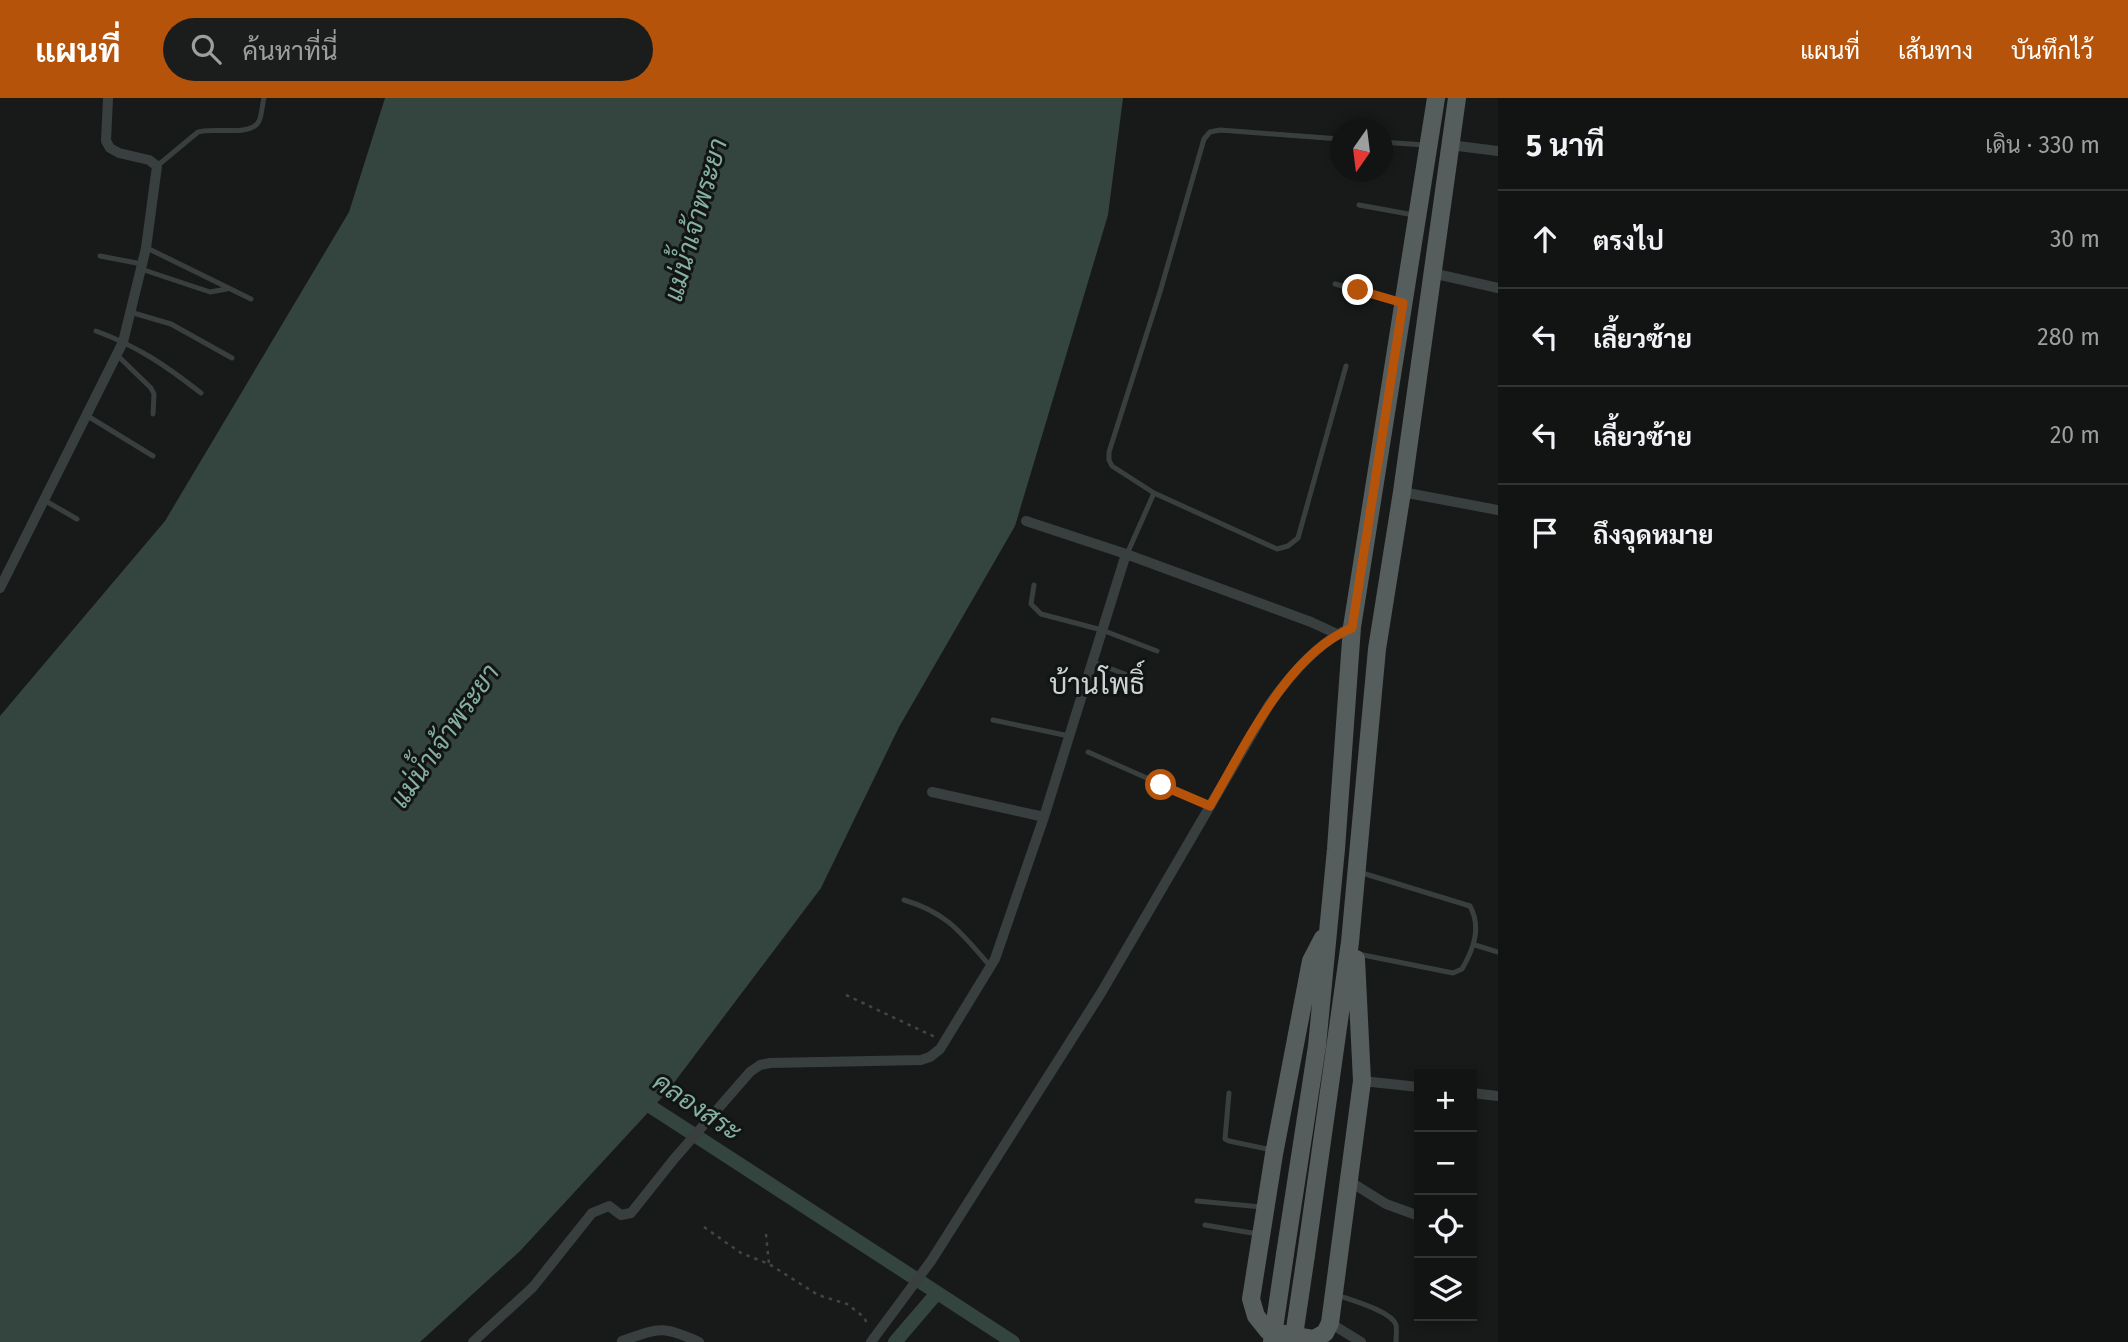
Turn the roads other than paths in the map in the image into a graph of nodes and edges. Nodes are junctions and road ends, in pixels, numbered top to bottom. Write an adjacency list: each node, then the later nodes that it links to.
1 (108, 98): 10 (street)
2 (264, 98): 10 (lane)
3 (1436, 98): 8 (main road)
4 (1457, 98): 7 (main road)
5 (1330, 138): 33 (lane)
6 (1393, 143): 8 (lane)
7 (1450, 145): 9 (street); 16 (main road)
8 (1427, 146): 12 (main road)
9 (1498, 152)
10 (157, 166): 13 (street)
11 (1359, 205): 12 (lane)
12 (1417, 215): 21 (main road)
13 (146, 248): 15 (street); 19 (lane)
14 (100, 256): 15 (lane)
15 (141, 267): 19 (lane); 22 (street)
16 (1432, 273): 18 (street); 32 (main road)
17 (1335, 284): 21 (lane)
18 (1498, 288)
19 (227, 289): 20 (lane)
20 (251, 299)
21 (1403, 303): 42 (main road)
22 (130, 312): 24 (street); 26 (lane)
23 (96, 331): 24 (lane)
24 (123, 342): 25 (street); 28 (lane)
25 (117, 355): 29 (lane); 30 (street)
26 (232, 358)
27 (1346, 366): 33 (lane)
28 (201, 393)
29 (153, 414)
30 (86, 415): 31 (lane); 34 (street)
31 (153, 456)
32 (1402, 492): 35 (street); 52 (main road)
33 (1154, 493): 38 (lane)
34 (44, 500): 36 (lane); 40 (street)
35 (1498, 510)
36 (77, 519)
37 (1026, 521): 38 (street)
38 (1126, 554): 41 (street); 42 (street)
39 (1034, 585): 41 (lane)
40 (0, 588)
41 (1102, 630): 43 (lane); 44 (street)
42 (1344, 631): 50 (street); 54 (main road)
43 (1157, 651)
44 (1093, 662): 45 (lane); 47 (street)
45 (1138, 679)
46 (993, 720): 47 (lane)
47 (1069, 736): 51 (street)
48 (1088, 752): 50 (lane)
49 (932, 792): 51 (street)
50 (1210, 806): 73 (street)
51 (1044, 817): 58 (street)
52 (1357, 872): 55 (lane); 56 (main road)
53 (904, 900): 58 (lane)
54 (1328, 927): 64 (main road); 77 (main road, bridge)
55 (1475, 945): 56 (lane); 57 (lane)
56 (1353, 948): 59 (main road); 78 (main road, bridge)
57 (1498, 952)
58 (991, 967): 75 (street)
59 (1362, 1081): 60 (street); 65 (main road)
60 (1414, 1086)
61 (1229, 1093): 64 (lane)
62 (1477, 1094): 63 (street)
63 (1498, 1096)
64 (1275, 1150): 67 (main road)
65 (1349, 1181): 68 (street); 71 (main road)
66 (1197, 1201): 67 (lane)
67 (1266, 1207): 70 (main road)
68 (1414, 1214)
69 (1205, 1225): 70 (lane)
70 (1261, 1234): 72 (main road)
71 (1334, 1294): 72 (main road); 80 (lane)
72 (1330, 1323): 79 (street)
73 (872, 1340)
74 (622, 1341): 76 (street)
75 (473, 1342)
76 (699, 1342)
77 (1272, 1342)
78 (1293, 1342)
79 (1361, 1342)
80 (1396, 1342)

